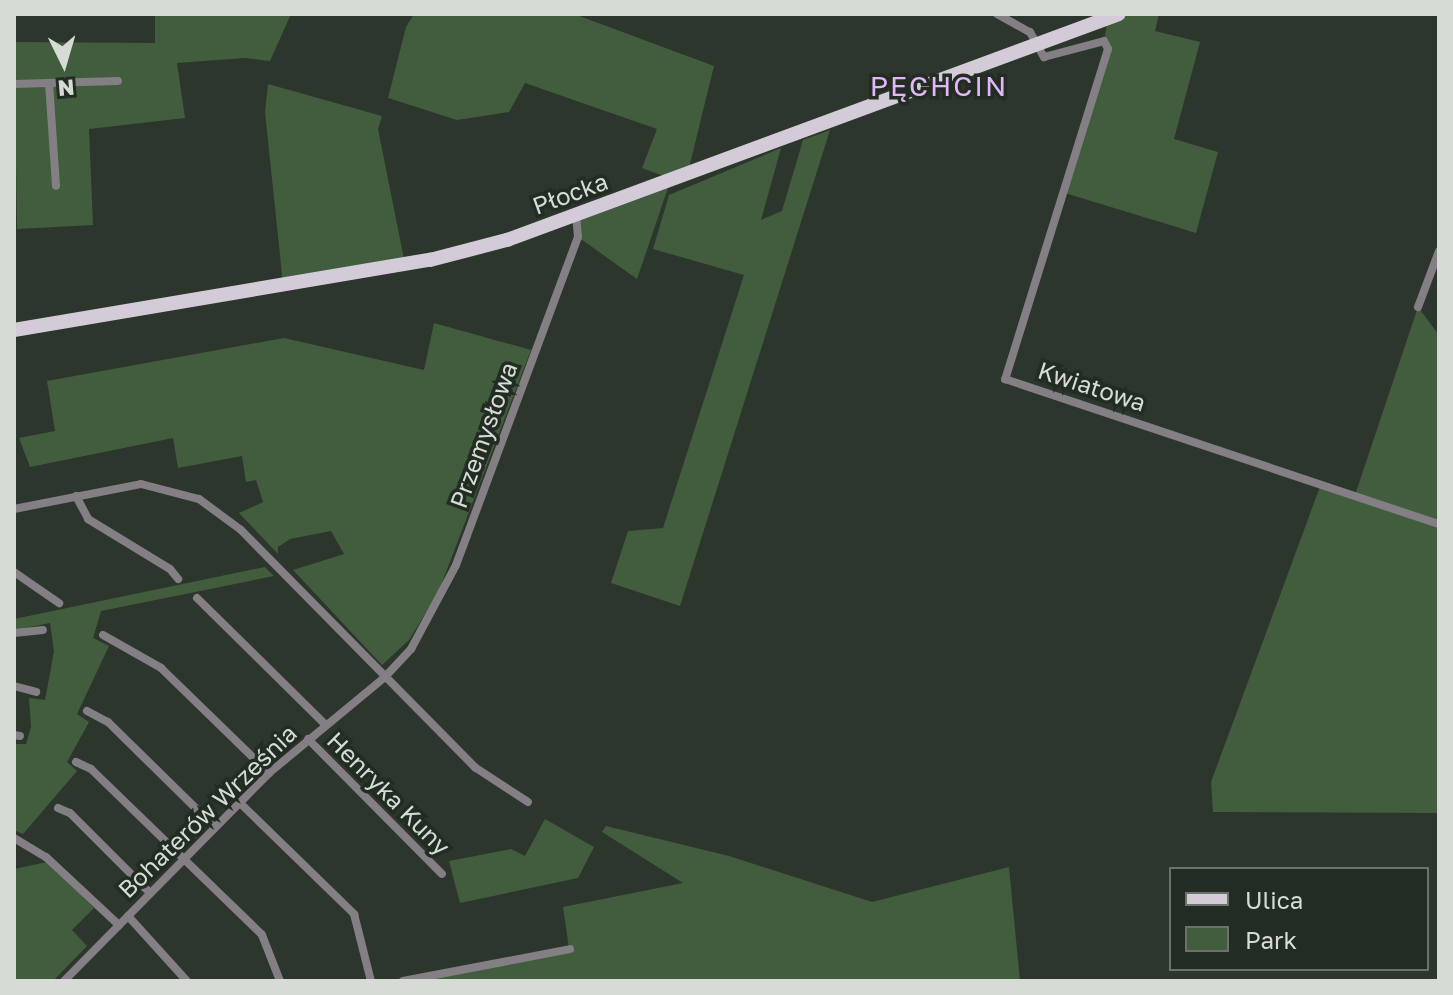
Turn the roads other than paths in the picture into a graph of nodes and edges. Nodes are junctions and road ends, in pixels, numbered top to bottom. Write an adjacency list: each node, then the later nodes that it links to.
1 (1119, 14): 3 (main road, Płocka)
2 (1004, 15): 3 (street)
3 (1036, 45): 8 (main road, Płocka); 14 (street, Kwiatowa)
4 (118, 81): 5 (street)
5 (49, 83): 6 (street); 7 (street)
6 (14, 84)
7 (56, 186)
8 (576, 215): 11 (main road, Płocka); 22 (street, Przemysłowa)
9 (1439, 251): 10 (street)
10 (1418, 307)
11 (14, 330)
12 (76, 496): 13 (street); 16 (street); 22 (street)
13 (14, 509)
14 (1439, 524)
15 (14, 572): 18 (street)
16 (178, 579)
17 (197, 598): 26 (street)
18 (59, 603)
19 (43, 630): 20 (street)
20 (14, 633)
21 (103, 635): 29 (street)
22 (384, 678): 26 (street, Bohaterów Września); 31 (street)
23 (14, 686): 24 (street)
24 (36, 692)
25 (87, 711): 33 (street)
26 (326, 725): 27 (street, Bohaterów Września)
27 (308, 739): 29 (street, Bohaterów Września); 36 (street, Henryka Kuny)
28 (76, 762): 35 (street)
29 (269, 773): 30 (street, Bohaterów Września)
30 (239, 802): 33 (street, Bohaterów Września); 44 (street)
31 (528, 802)
32 (58, 808): 37 (street)
33 (215, 827): 35 (street, Bohaterów Września)
34 (14, 838): 39 (street)
35 (183, 858): 37 (street, Bohaterów Września); 43 (street)
36 (442, 874)
37 (150, 893): 38 (street, Bohaterów Września)
38 (128, 916): 39 (street, Bohaterów Września); 42 (street)
39 (119, 925): 41 (street, Bohaterów Września)
40 (570, 949): 45 (street)
41 (64, 981)
42 (187, 981)
43 (280, 981)
44 (371, 981)
45 (403, 981)

